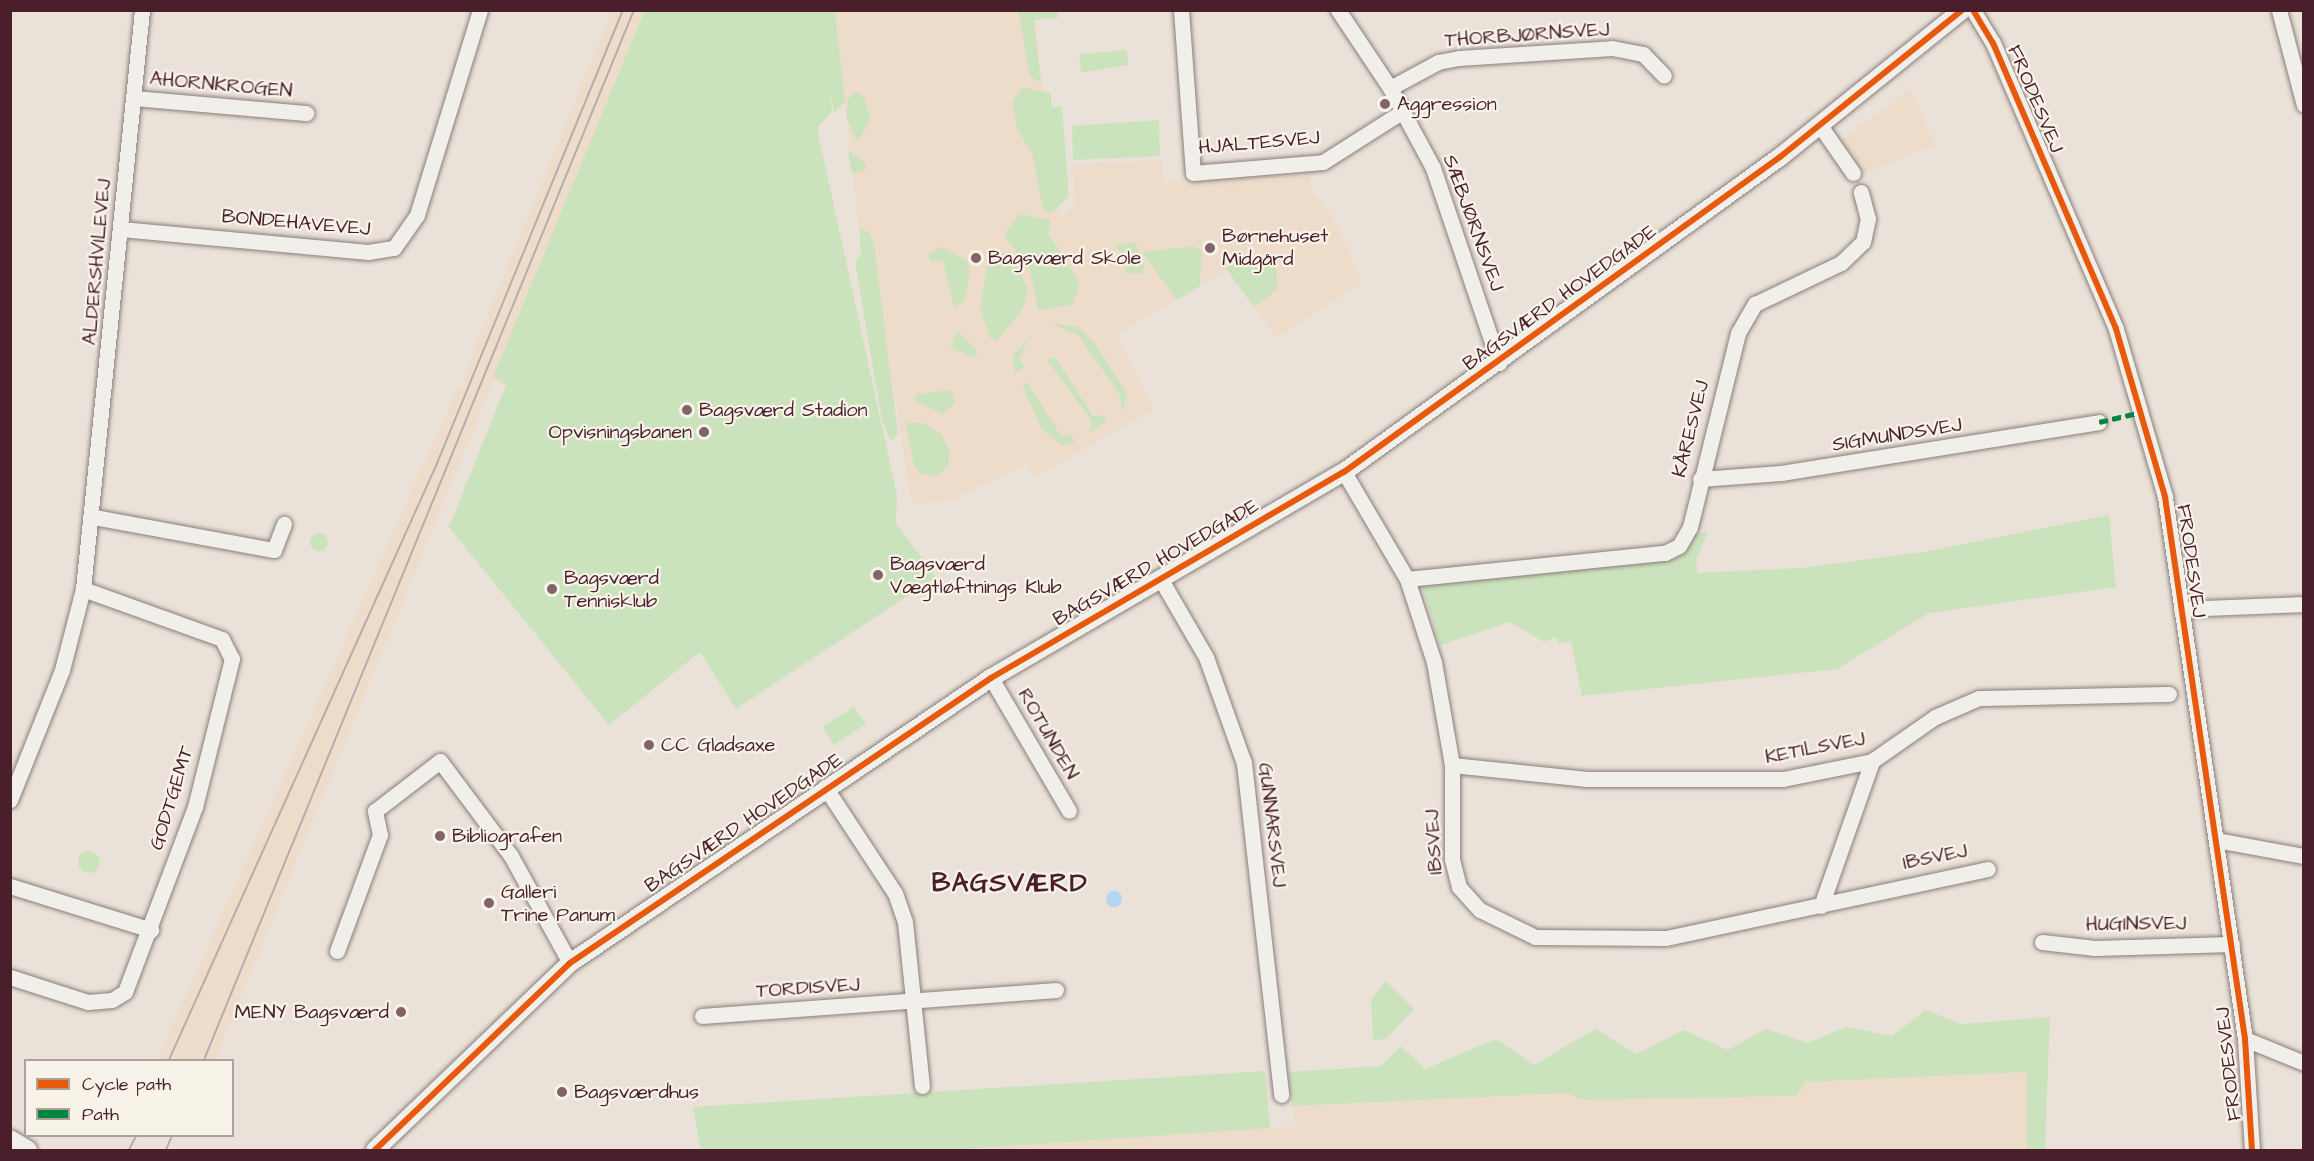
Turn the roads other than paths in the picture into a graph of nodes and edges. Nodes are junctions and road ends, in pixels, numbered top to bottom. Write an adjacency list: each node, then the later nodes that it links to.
1 (142, 10): 10 (street, ALDERSHVILEVEJ)
2 (480, 10): 17 (street, BONDEHAVEVEJ)
3 (1181, 10): 12 (street, HJALTESVEJ)
4 (1338, 10): 9 (street, SÆBJØRNSVEJ)
5 (1962, 10): 14 (street, BAGSVÆRD HOVEDGADE)
6 (1973, 10): 28 (street, FRODESVEJ)
7 (2279, 10): 11 (street)
8 (1664, 76): 9 (street, THORBJØRNSVEJ)
9 (1389, 88): 12 (street, SÆBJØRNSVEJ)
10 (133, 98): 13 (street, AHORNKROGEN); 17 (street, ALDERSHVILEVEJ)
11 (2304, 105)
12 (1403, 111): 18 (street, SÆBJØRNSVEJ)
13 (306, 113)
14 (1821, 127): 15 (street); 18 (street, BAGSVÆRD HOVEDGADE)
15 (1853, 173)
16 (1861, 192): 21 (street, KÅRESVEJ)
17 (121, 229): 22 (street, ALDERSHVILEVEJ)
18 (1499, 363): 20 (street, BAGSVÆRD HOVEDGADE)
19 (2099, 422): 21 (street, SIGMUNDSVEJ)
20 (1344, 471): 24 (street, BAGSVÆRD HOVEDGADE); 25 (street, IBSVEJ)
21 (1700, 479): 25 (street, KÅRESVEJ)
22 (94, 517): 23 (street); 26 (street, ALDERSHVILEVEJ)
23 (284, 524)
24 (1160, 578): 29 (street, BAGSVÆRD HOVEDGADE); 53 (street, GUNNARSVEJ)
25 (1407, 579): 32 (street, IBSVEJ)
26 (83, 589): 34 (street, ALDERSHVILEVEJ); 41 (street, GODTGEMT)
27 (2304, 604): 28 (street)
28 (2181, 609): 36 (street, FRODESVEJ)
29 (991, 678): 33 (street, BAGSVÆRD HOVEDGADE); 35 (street, ROTUNDEN)
30 (2169, 694): 31 (street, KETILSVEJ)
31 (1872, 761): 32 (street, KETILSVEJ); 40 (street)
32 (1452, 765): 40 (street, IBSVEJ)
33 (825, 787): 45 (street, BAGSVÆRD HOVEDGADE); 48 (street)
34 (10, 800)
35 (1069, 811)
36 (2216, 840): 37 (street); 43 (street, FRODESVEJ)
37 (2304, 856)
38 (1988, 869): 40 (street, IBSVEJ)
39 (10, 885): 41 (street)
40 (1821, 906)
41 (151, 930): 46 (street, GODTGEMT)
42 (2042, 942): 43 (street, HUGINSVEJ)
43 (2232, 944): 50 (street, FRODESVEJ)
44 (337, 951): 45 (street)
45 (570, 963): 56 (street, BAGSVÆRD HOVEDGADE)
46 (10, 978)
47 (1056, 990): 48 (street, TORDISVEJ)
48 (916, 1001): 49 (street, TORDISVEJ); 52 (street)
49 (702, 1016)
50 (2245, 1040): 51 (street); 57 (street, FRODESVEJ)
51 (2304, 1063)
52 (922, 1086)
53 (1281, 1095)
54 (10, 1139): 55 (street)
55 (28, 1150)
56 (375, 1150)
57 (2252, 1150)

